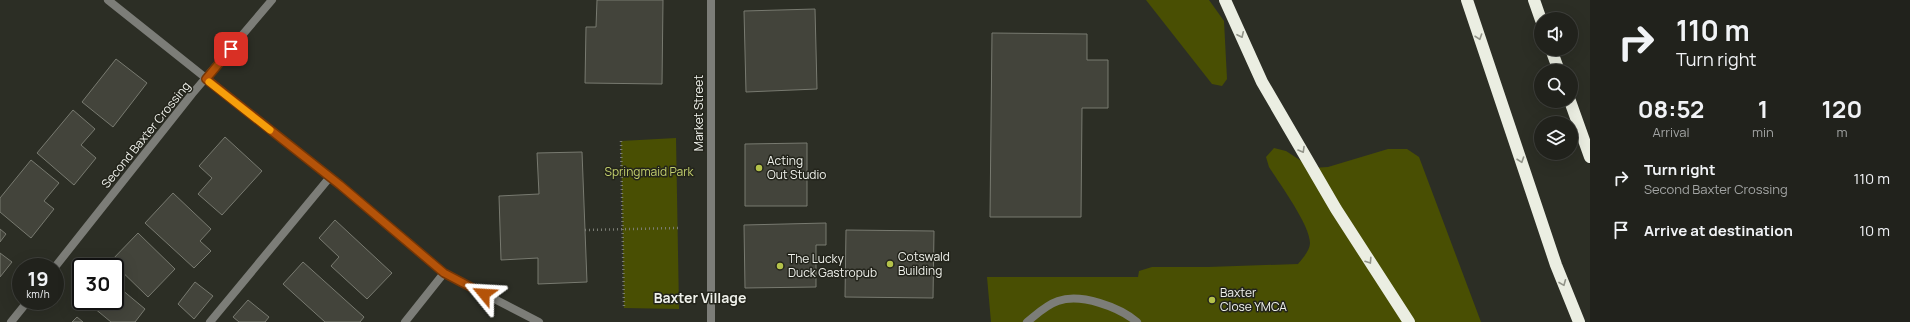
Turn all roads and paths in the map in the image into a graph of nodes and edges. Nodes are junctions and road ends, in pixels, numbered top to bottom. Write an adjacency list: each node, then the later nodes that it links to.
1 (108, 0): 8 (street)
2 (272, 0): 8 (street, Second Baxter Crossing)
3 (711, 0): 24 (street, Market Street)
4 (1225, 0): 27 (highway, one-way to 27)
5 (1467, 0): 28 (highway, one-way to 28)
6 (1534, 0): 7 (highway)
7 (1538, 12)
8 (206, 79): 12 (street); 16 (street, Second Baxter Crossing)
9 (1572, 108): 11 (highway)
10 (621, 141): 14 (path)
11 (1590, 158)
12 (330, 177): 17 (street); 21 (street)
13 (678, 228): 14 (path)
14 (623, 229): 15 (path); 18 (path)
15 (585, 230)
16 (62, 258)
17 (444, 273): 22 (street); 23 (street)
18 (624, 308)
19 (21, 310): 20 (street)
20 (11, 322)
21 (210, 322)
22 (405, 322)
23 (539, 322)
24 (711, 322)
25 (1027, 322): 26 (street)
26 (1137, 322)
27 (1409, 322)
28 (1579, 322)

